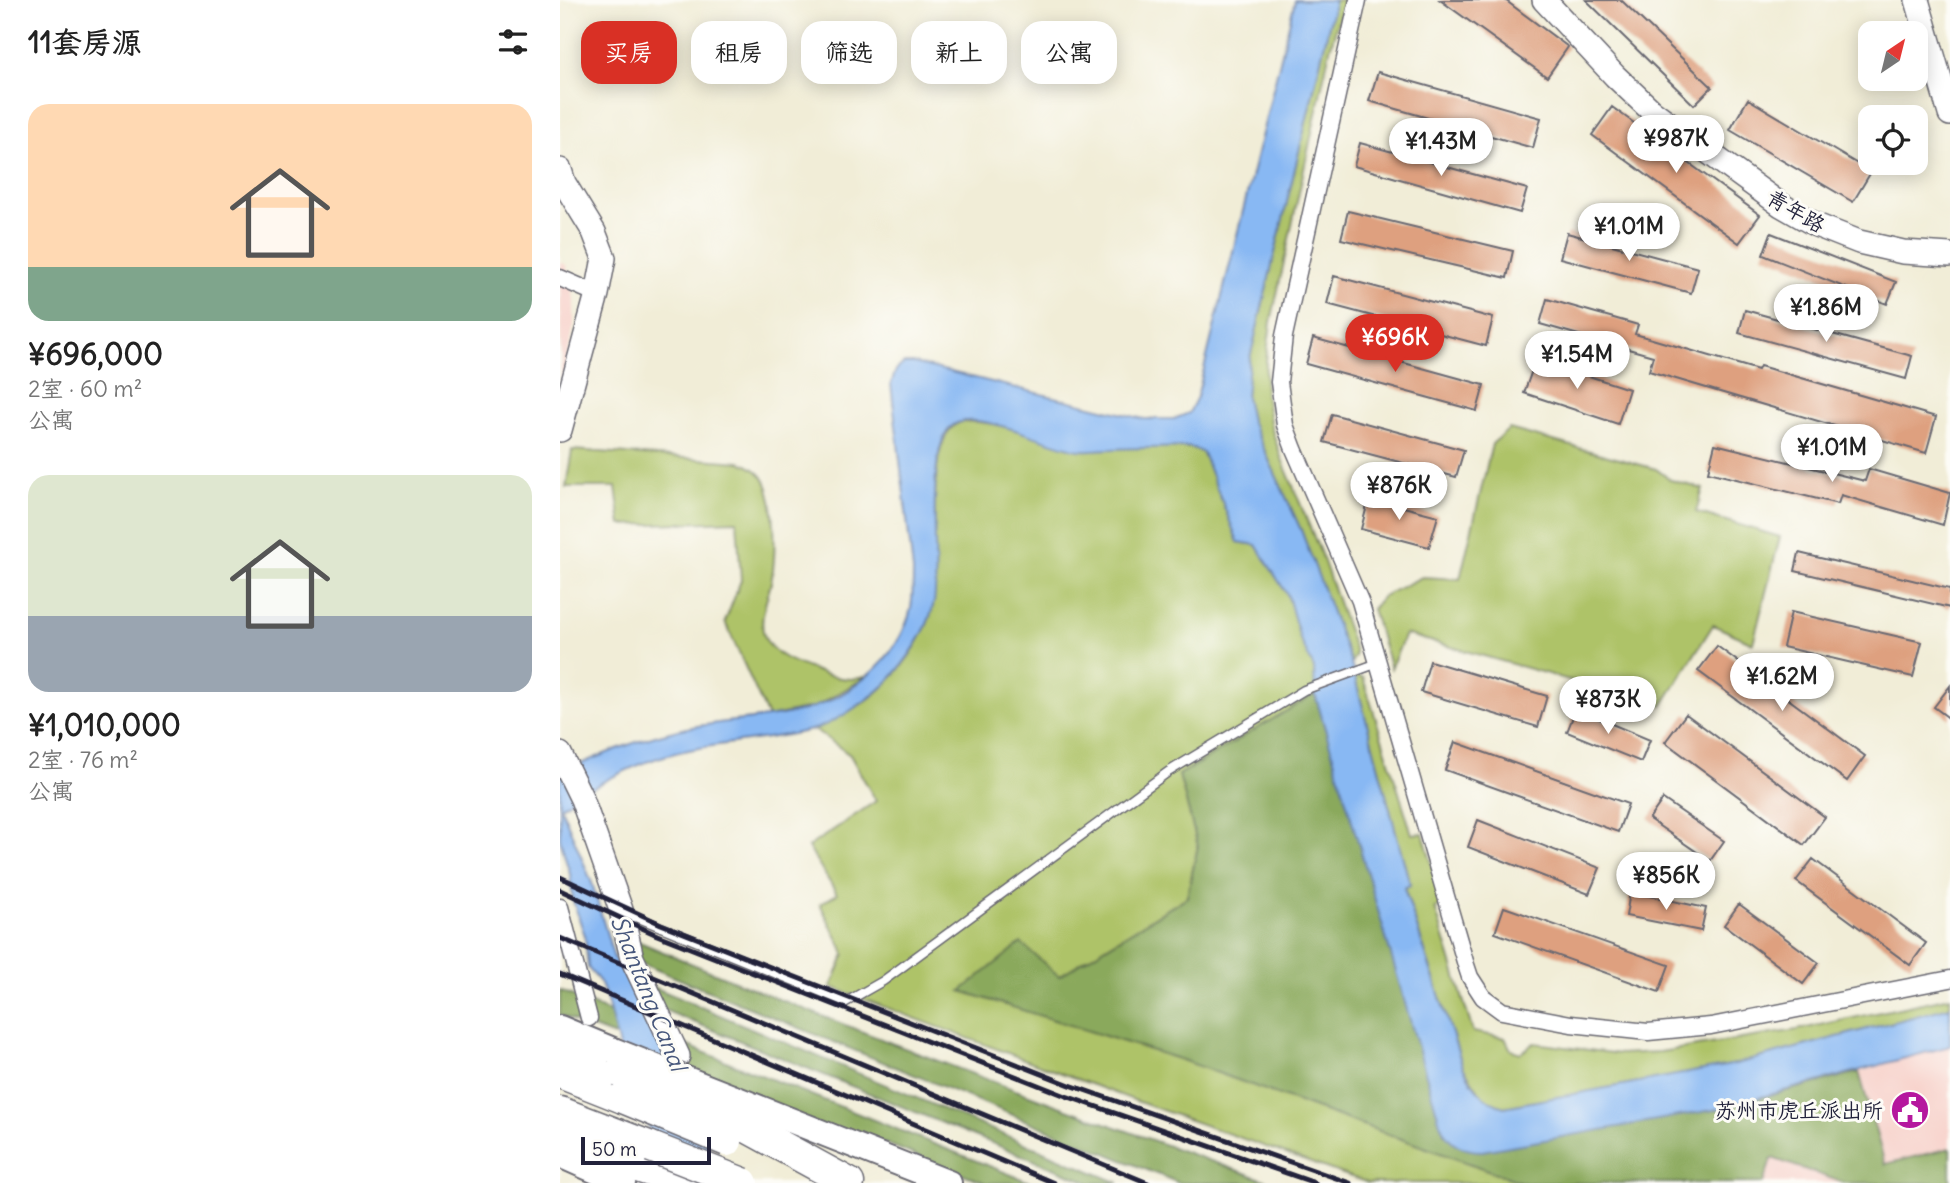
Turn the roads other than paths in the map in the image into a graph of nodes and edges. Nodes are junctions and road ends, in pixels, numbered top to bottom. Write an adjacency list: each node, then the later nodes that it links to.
1 (1358, 0): 10 (street)
2 (1544, 0): 6 (street, 青年路)
3 (1917, 0): 4 (street)
4 (1950, 114)
5 (560, 170): 8 (street)
6 (1950, 255)
7 (560, 278): 8 (street)
8 (597, 294): 9 (street)
9 (560, 430)
10 (1378, 663): 13 (lane); 14 (street)
11 (564, 760): 13 (street)
12 (560, 908): 15 (street)
13 (621, 910): 18 (street)
14 (1950, 979)
15 (589, 1018)
16 (560, 1028): 20 (main road)
17 (560, 1044): 20 (highway)
18 (678, 1056)
19 (561, 1073): 20 (highway)
20 (618, 1074): 22 (highway, bridge)
21 (560, 1112): 26 (highway)
22 (730, 1119): 24 (main road); 30 (highway); 31 (highway)
23 (560, 1142): 26 (highway)
24 (867, 1152): 32 (main road); 33 (main road)
25 (560, 1156): 27 (main road)
26 (654, 1160): 28 (highway); 29 (highway, bridge)
27 (623, 1183)
28 (687, 1183)
29 (743, 1183)
30 (835, 1183)
31 (849, 1183)
32 (933, 1183)
33 (949, 1183)

